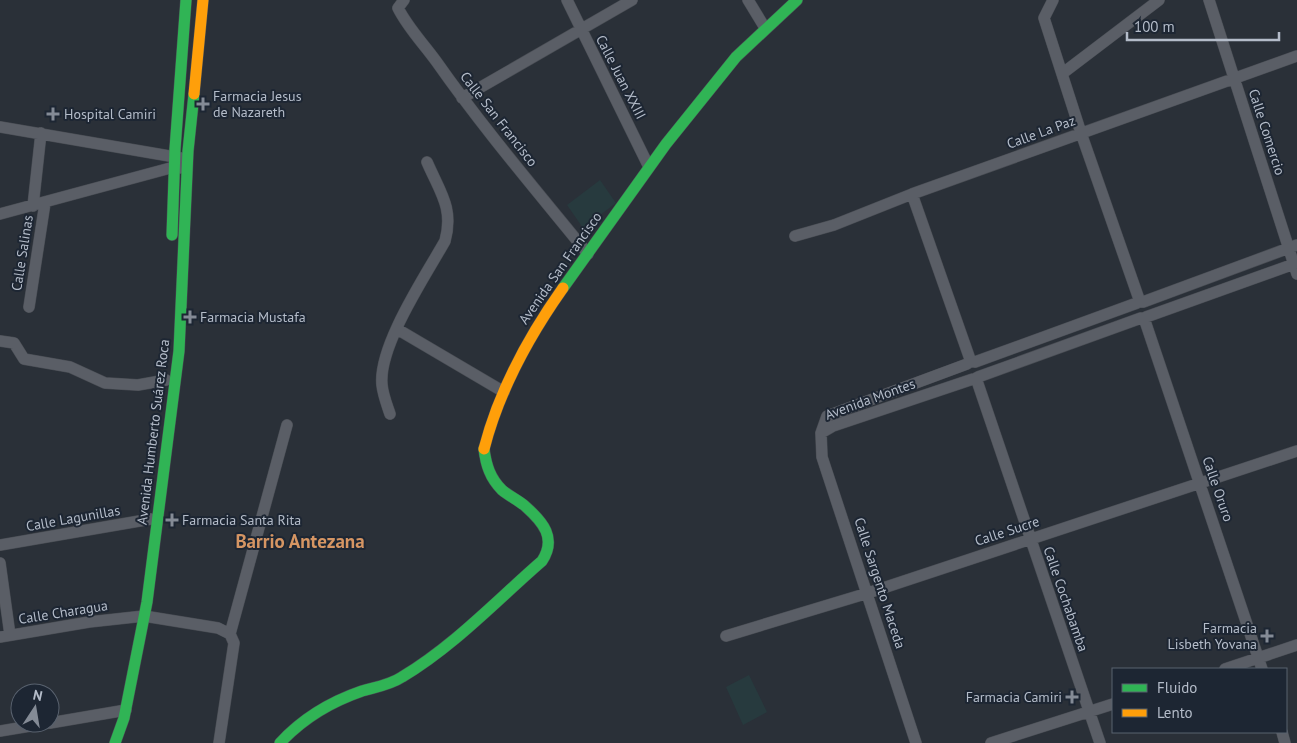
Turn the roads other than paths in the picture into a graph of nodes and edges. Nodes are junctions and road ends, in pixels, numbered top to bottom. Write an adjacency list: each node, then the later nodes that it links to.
1 (186, 0): 20 (main road, Avenida Humberto Suárez Roca)
2 (203, 0): 22 (main road, Avenida Humberto Suárez Roca)
3 (404, 0): 16 (street, Calle San Francisco)
4 (567, 0): 12 (street, Calle Juan XXIII)
5 (632, 0): 12 (street)
6 (748, 0): 11 (street)
7 (797, 0): 11 (main road, Avenida San Francisco)
8 (1053, 0): 14 (street)
9 (1159, 0): 14 (street)
10 (1209, 0): 15 (street, Calle Comercio)
11 (765, 28): 23 (main road, Avenida San Francisco)
12 (580, 29): 16 (street); 23 (street, Calle Juan XXIII)
13 (1297, 56): 15 (street, Calle La Paz)
14 (1063, 73): 19 (street)
15 (1234, 78): 19 (street, Calle La Paz); 29 (street, Calle Comercio)
16 (462, 98): 30 (street, Calle San Francisco)
17 (0, 127): 18 (street)
18 (41, 133): 20 (street); 26 (street)
19 (1081, 134): 24 (street, Calle La Paz); 32 (street)
20 (175, 162): 22 (street); 25 (street); 39 (main road, Avenida Humberto Suárez Roca)
21 (426, 162): 35 (street)
22 (187, 163): 51 (main road, Avenida Humberto Suárez Roca)
23 (649, 167): 30 (main road, Avenida San Francisco)
24 (912, 194): 28 (street, Calle La Paz); 37 (street)
25 (45, 203): 26 (street); 33 (street, Calle Salinas)
26 (33, 206): 27 (street)
27 (0, 214)
28 (795, 236)
29 (1293, 247): 31 (street, Calle Comercio); 32 (street, Avenida Montes)
30 (588, 254): 40 (main road, Avenida San Francisco)
31 (1296, 267): 34 (street, Avenida Montes)
32 (1140, 302): 34 (street, Calle Oruro); 37 (street, Avenida Montes)
33 (28, 307)
34 (1144, 318): 38 (street, Avenida Montes); 45 (street, Calle Oruro)
35 (397, 328): 40 (street); 41 (street)
36 (0, 341): 39 (street)
37 (971, 362): 38 (street, Calle Cochabamba); 43 (street, Avenida Montes)
38 (976, 378): 43 (street, Avenida Montes); 47 (street, Calle Cochabamba)
39 (166, 380): 46 (main road, Avenida Humberto Suárez Roca)
40 (504, 392): 65 (main road, Avenida San Francisco)
41 (390, 414)
42 (287, 424): 52 (street)
43 (821, 432): 50 (street, Calle Sargento Maceda)
44 (1297, 451): 45 (street, Calle Sucre)
45 (1200, 483): 47 (street, Calle Sucre); 56 (street, Calle Oruro)
46 (151, 519): 48 (street, Calle Lagunillas); 51 (main road, Avenida Humberto Suárez Roca)
47 (1030, 539): 50 (street, Calle Sucre); 60 (street, Calle Cochabamba)
48 (0, 545)
49 (0, 563): 53 (street)
50 (868, 593): 54 (street, Calle Sucre); 66 (street, Calle Sargento Maceda)
51 (137, 617): 52 (street); 53 (street, Calle Charagua); 59 (main road, Avenida Humberto Suárez Roca)
52 (230, 634): 64 (street)
53 (5, 636)
54 (726, 636)
55 (1297, 645): 56 (street)
56 (1260, 664): 57 (street)
57 (1232, 668)
58 (1112, 704): 60 (street)
59 (122, 711): 61 (street); 62 (main road, Avenida Humberto Suárez Roca); 63 (main road, Avenida Humberto Suárez Roca)
60 (1088, 712): 67 (street); 68 (street, Calle Cochabamba)
61 (60, 721)
62 (106, 743)
63 (114, 743)
64 (219, 743)
65 (280, 743)
66 (916, 743)
67 (992, 743)
68 (1100, 743)

